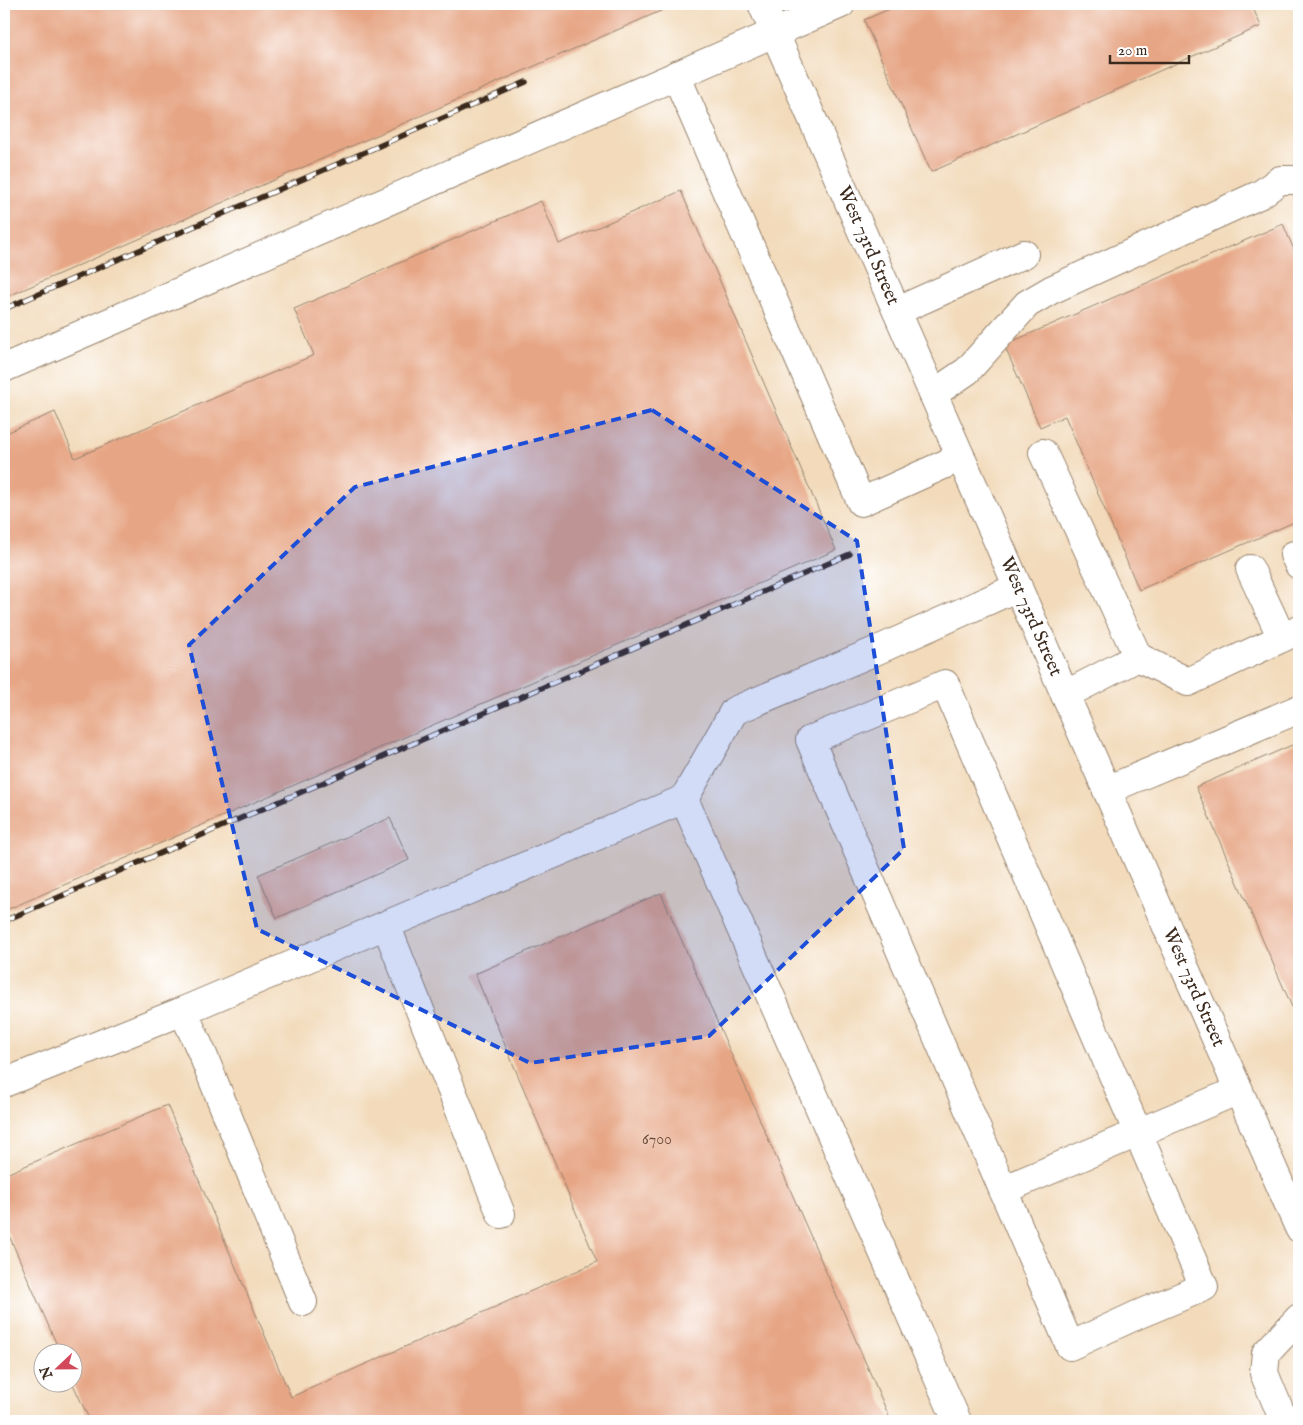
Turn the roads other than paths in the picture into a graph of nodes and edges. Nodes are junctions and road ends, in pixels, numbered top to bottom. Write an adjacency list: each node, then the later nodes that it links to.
1 (762, 4): 3 (street, West 73rd Street)
2 (841, 4): 3 (street)
3 (774, 32): 4 (street); 7 (street, West 73rd Street)
4 (676, 75): 8 (street); 11 (street)
5 (1299, 180): 9 (street)
6 (1024, 254): 7 (street)
7 (897, 311): 9 (street, West 73rd Street)
8 (4, 368)
9 (933, 394): 11 (street, West 73rd Street)
10 (1043, 453): 15 (street)
11 (961, 457): 13 (street, West 73rd Street)
12 (1250, 570): 14 (street)
13 (1018, 587): 16 (street, West 73rd Street); 19 (street)
14 (1291, 634): 15 (street)
15 (1138, 657): 16 (street)
16 (1065, 695): 18 (street, West 73rd Street)
17 (1299, 709): 18 (street)
18 (1107, 790): 23 (street, West 73rd Street)
19 (684, 799): 20 (street); 30 (street)
20 (386, 925): 21 (street); 26 (street)
21 (183, 1011): 22 (street); 28 (street)
22 (4, 1083)
23 (1239, 1090): 24 (street); 27 (street, West 73rd Street)
24 (1138, 1134): 25 (street); 25 (street); 25 (street)
25 (1003, 1190)
26 (501, 1214)
27 (1299, 1228)
28 (303, 1302)
29 (1299, 1318): 31 (street)
30 (957, 1421)
31 (1284, 1421)

